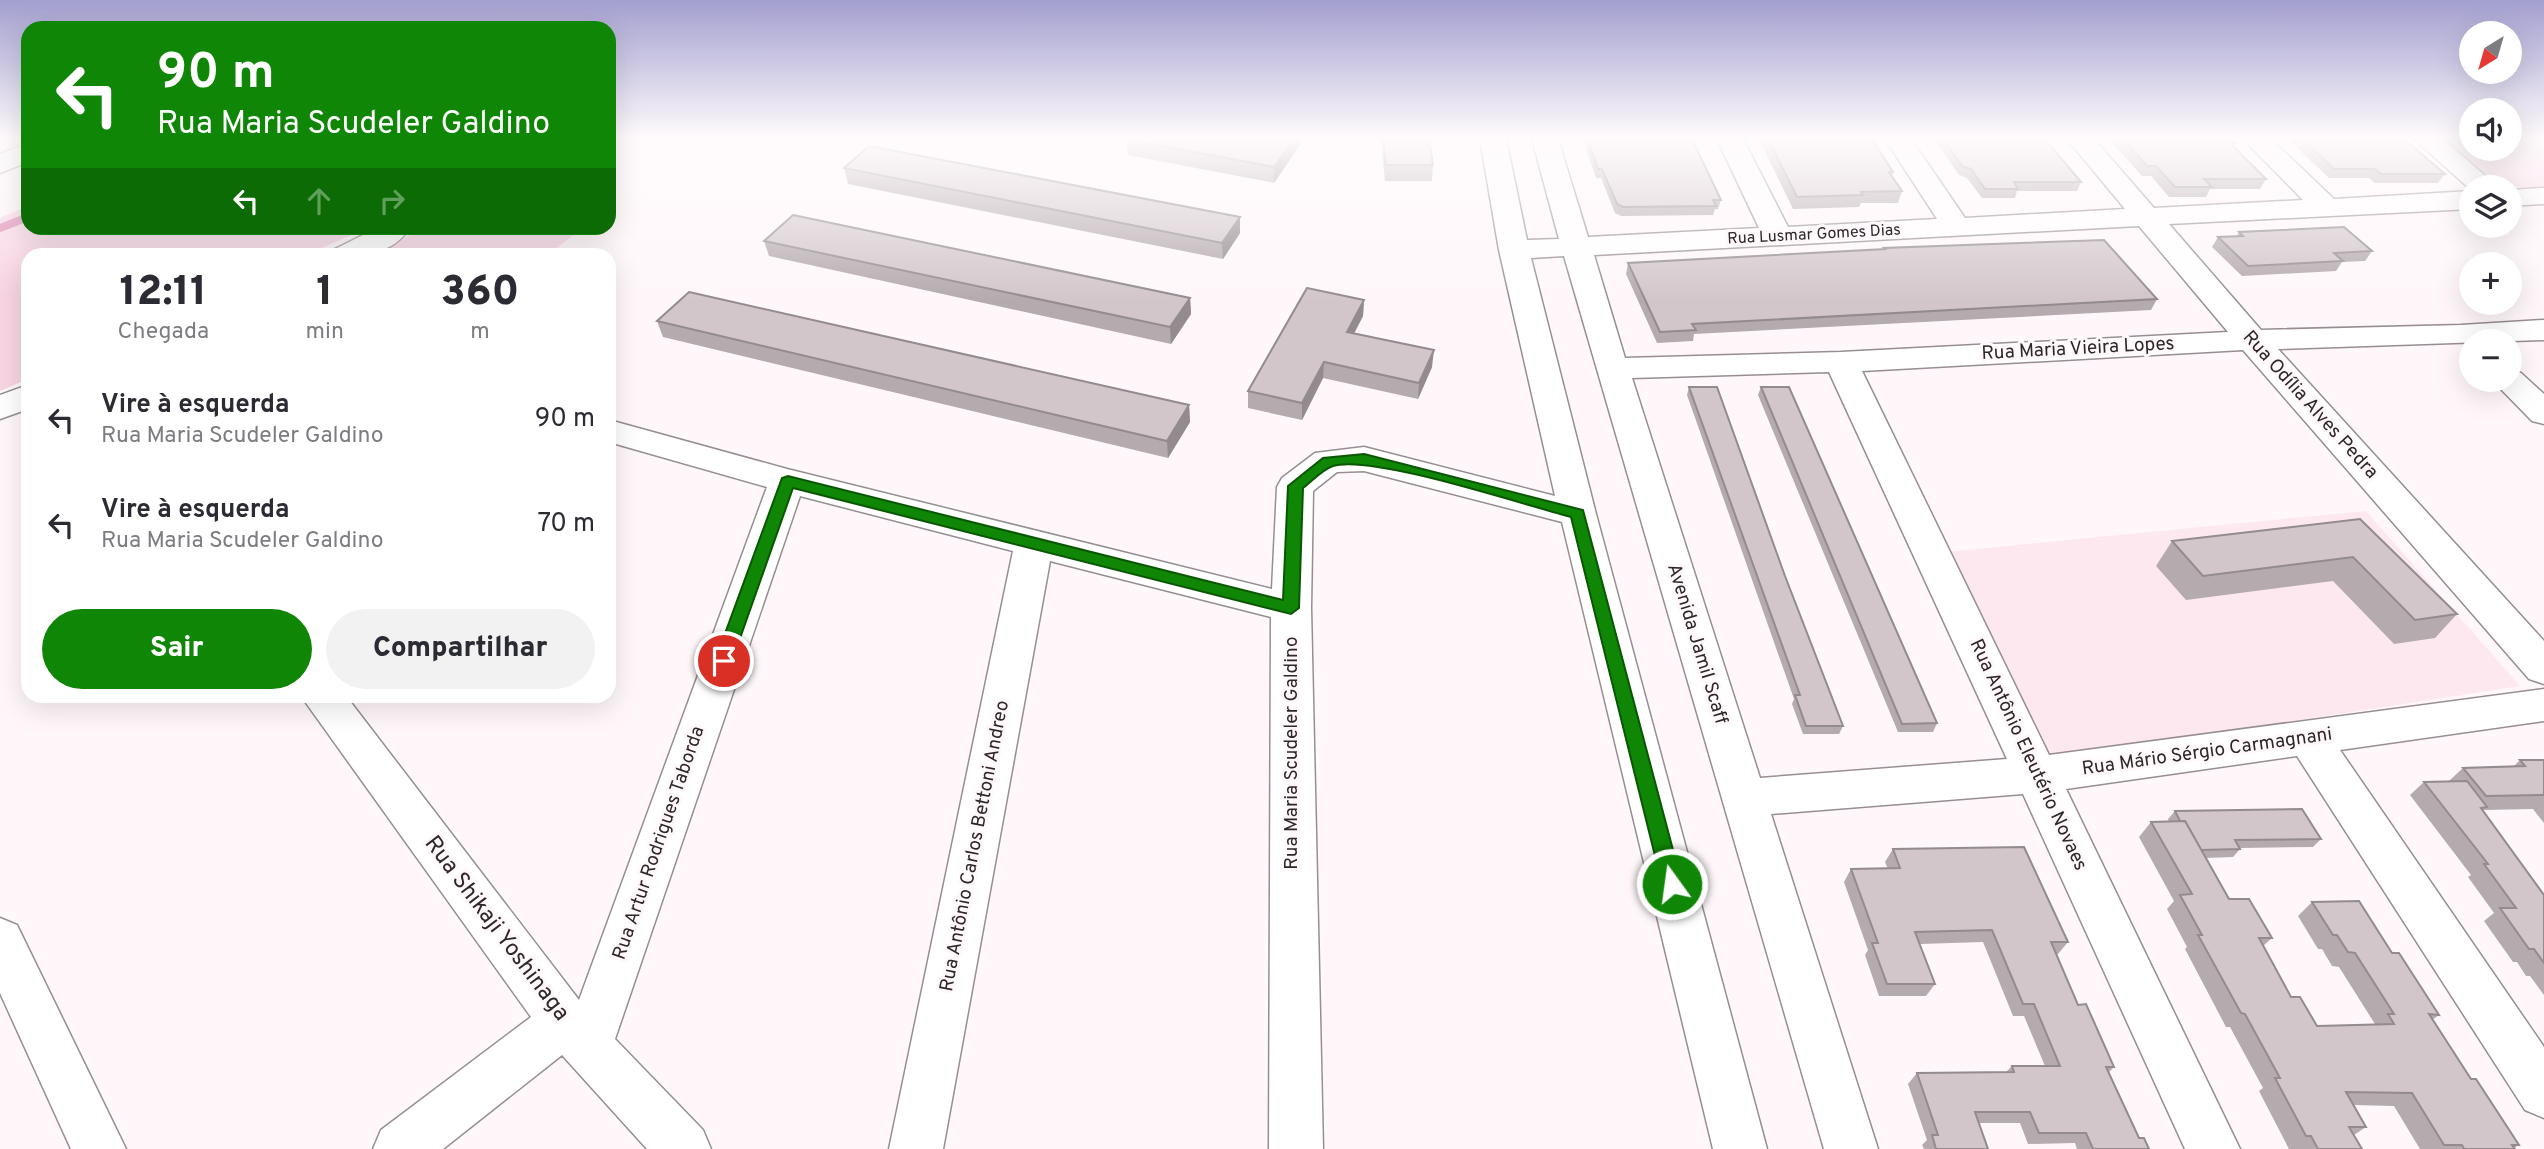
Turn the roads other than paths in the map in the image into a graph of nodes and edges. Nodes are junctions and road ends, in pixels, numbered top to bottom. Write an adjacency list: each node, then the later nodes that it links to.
1 (1503, 193): 17 (street)
2 (1560, 193): 16 (street, Avenida Jamil Scaff)
3 (1756, 193): 14 (street)
4 (1933, 193): 12 (street)
5 (2126, 193): 11 (street, Rua Odília Alves Pedra)
6 (2311, 193): 10 (street)
7 (2544, 196): 8 (street)
8 (2522, 197)
9 (2459, 201): 10 (street, Rua Lusmar Gomes Dias)
10 (2327, 208): 11 (street, Rua Lusmar Gomes Dias)
11 (2147, 217): 12 (street, Rua Lusmar Gomes Dias); 20 (street, Rua Odília Alves Pedra)
12 (1956, 228): 14 (street, Rua Lusmar Gomes Dias)
13 (386, 235): 15 (street)
14 (1778, 237): 16 (street, Rua Lusmar Gomes Dias)
15 (362, 248)
16 (1576, 248): 17 (street, Rua Lusmar Gomes Dias); 23 (street, Avenida Jamil Scaff)
17 (1514, 250): 30 (street)
18 (2544, 330): 19 (street, Rua Maria Vieira Lopes)
19 (2522, 333)
20 (2252, 340): 21 (street, Rua Maria Vieira Lopes); 22 (street, Rua Maria Vieira Lopes); 33 (street, Rua Odília Alves Pedra)
21 (2459, 340)
22 (1841, 362): 23 (street, Rua Maria Vieira Lopes); 37 (street, Rua Antônio Eleutério Novaes)
23 (1612, 368): 38 (street, Avenida Jamil Scaff)
24 (2522, 392): 27 (street)
25 (21, 399): 26 (street)
26 (0, 408)
27 (2544, 413)
28 (616, 433): 29 (street)
29 (788, 481): 31 (street); 40 (street, Rua Artur Rodrigues Taborda)
30 (1578, 514): 32 (street, Rua Maria Scudeler Galdino); 47 (street)
31 (1034, 543): 32 (street); 45 (street, Rua Antônio Carlos Bettoni Andreo)
32 (1291, 608): 46 (street, Rua Maria Scudeler Galdino)
33 (2544, 668)
34 (327, 703): 40 (street, Rua Shikaji Yoshinaga)
35 (2544, 705): 36 (street, Rua Mário Sérgio Carmagnani)
36 (2309, 739): 37 (street, Rua Mário Sérgio Carmagnani); 41 (street)
37 (2037, 775): 38 (street, Rua Mário Sérgio Carmagnani); 49 (street, Rua Antônio Eleutério Novaes)
38 (1744, 798): 48 (street, Avenida Jamil Scaff)
39 (0, 940): 42 (street)
40 (576, 1035): 43 (street); 44 (street, Rua Shikaji Yoshinaga)
41 (2544, 1092)
42 (99, 1149)
43 (400, 1149)
44 (684, 1149)
45 (916, 1149)
46 (1296, 1149)
47 (1740, 1149)
48 (1851, 1149)
49 (2213, 1149)

